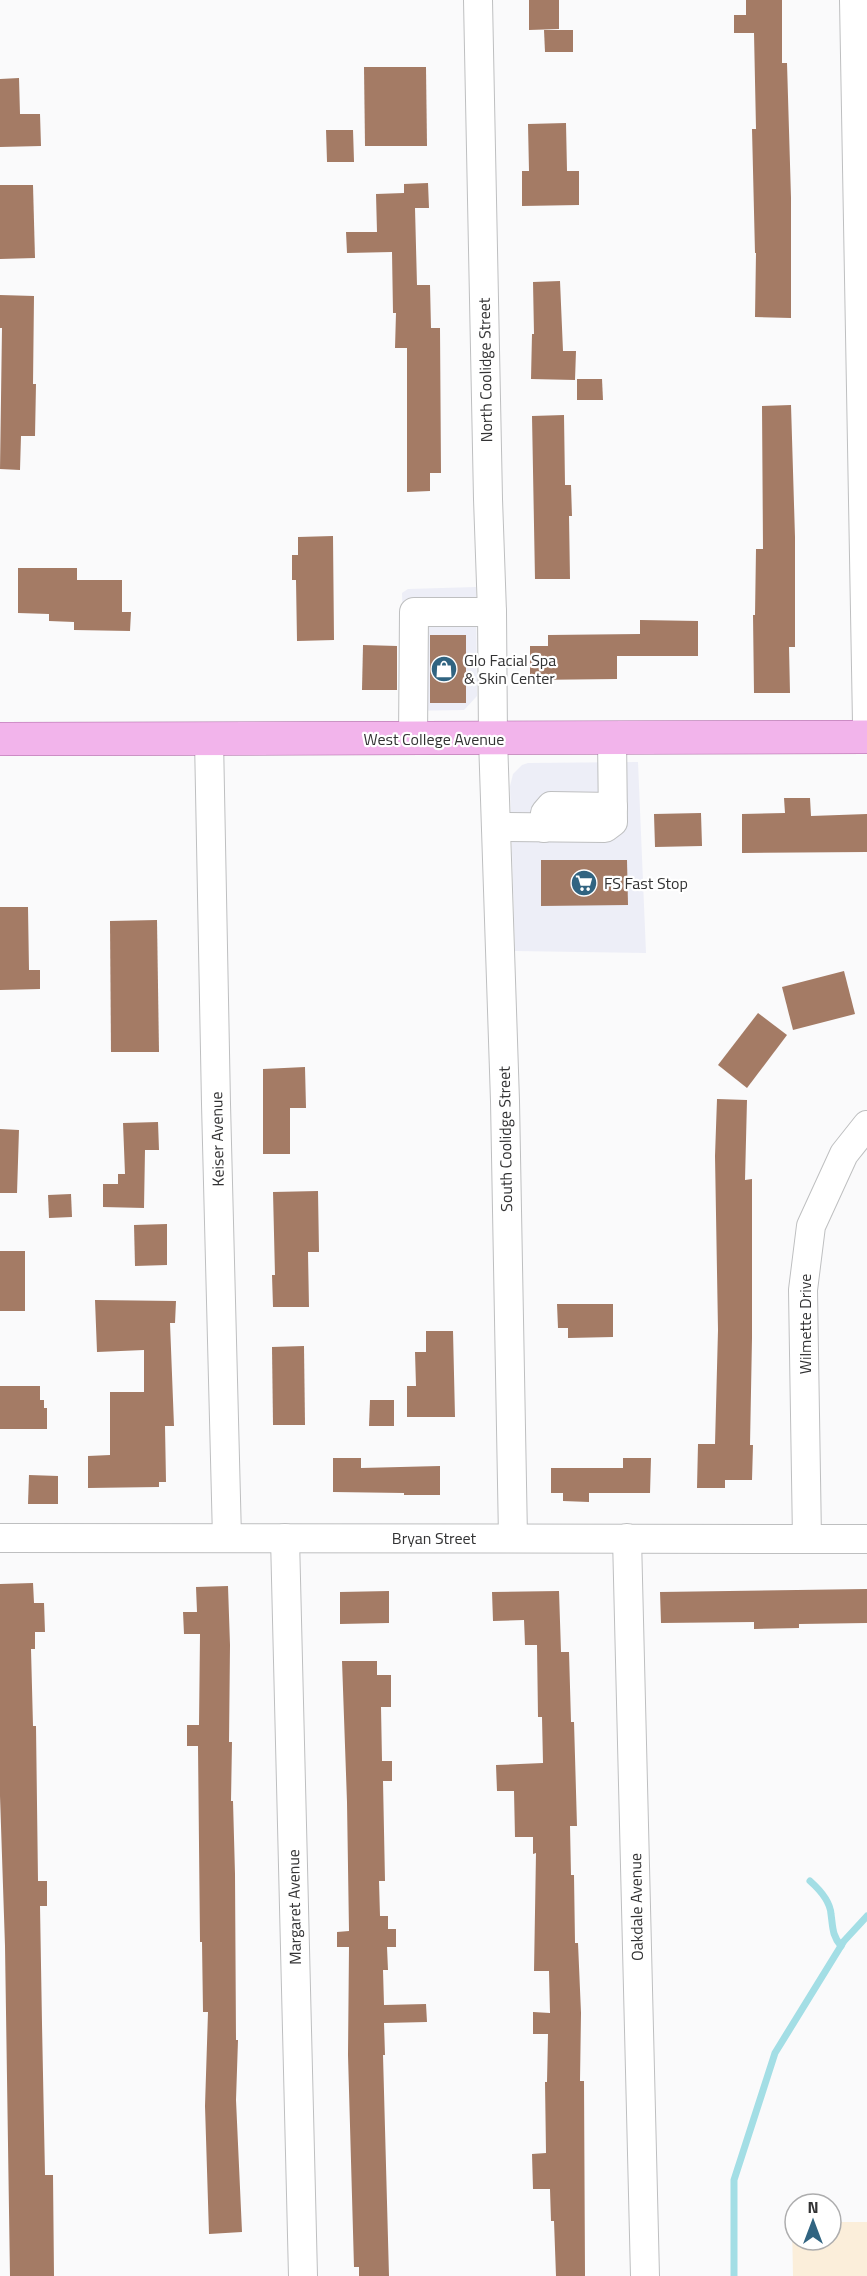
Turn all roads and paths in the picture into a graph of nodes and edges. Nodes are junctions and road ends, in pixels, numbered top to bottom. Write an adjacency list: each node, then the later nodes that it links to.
1 (478, 0): 3 (street, North Coolidge Street)
2 (854, 0): 4 (street)
3 (492, 612): 9 (street); 10 (street, North Coolidge Street)
4 (867, 723)
5 (867, 737): 6 (main road, West College Avenue)
6 (612, 738): 10 (main road, West College Avenue); 11 (street)
7 (0, 739): 8 (main road, West College Avenue)
8 (209, 739): 9 (main road, West College Avenue); 14 (street, Keiser Avenue)
9 (413, 739): 10 (main road, West College Avenue)
10 (493, 739): 11 (street, South Coolidge Street)
11 (496, 827): 16 (street, South Coolidge Street)
12 (867, 1125): 18 (street, Wilmette Drive)
13 (0, 1538): 14 (street, Bryan Street)
14 (227, 1538): 15 (street, Bryan Street)
15 (285, 1538): 16 (street, Bryan Street); 20 (street, Margaret Avenue)
16 (513, 1538): 17 (street, Bryan Street)
17 (627, 1538): 18 (street, Bryan Street); 21 (street, Oakdale Avenue)
18 (807, 1539): 19 (street, Bryan Street)
19 (867, 1539)
20 (303, 2276)
21 (645, 2276)

